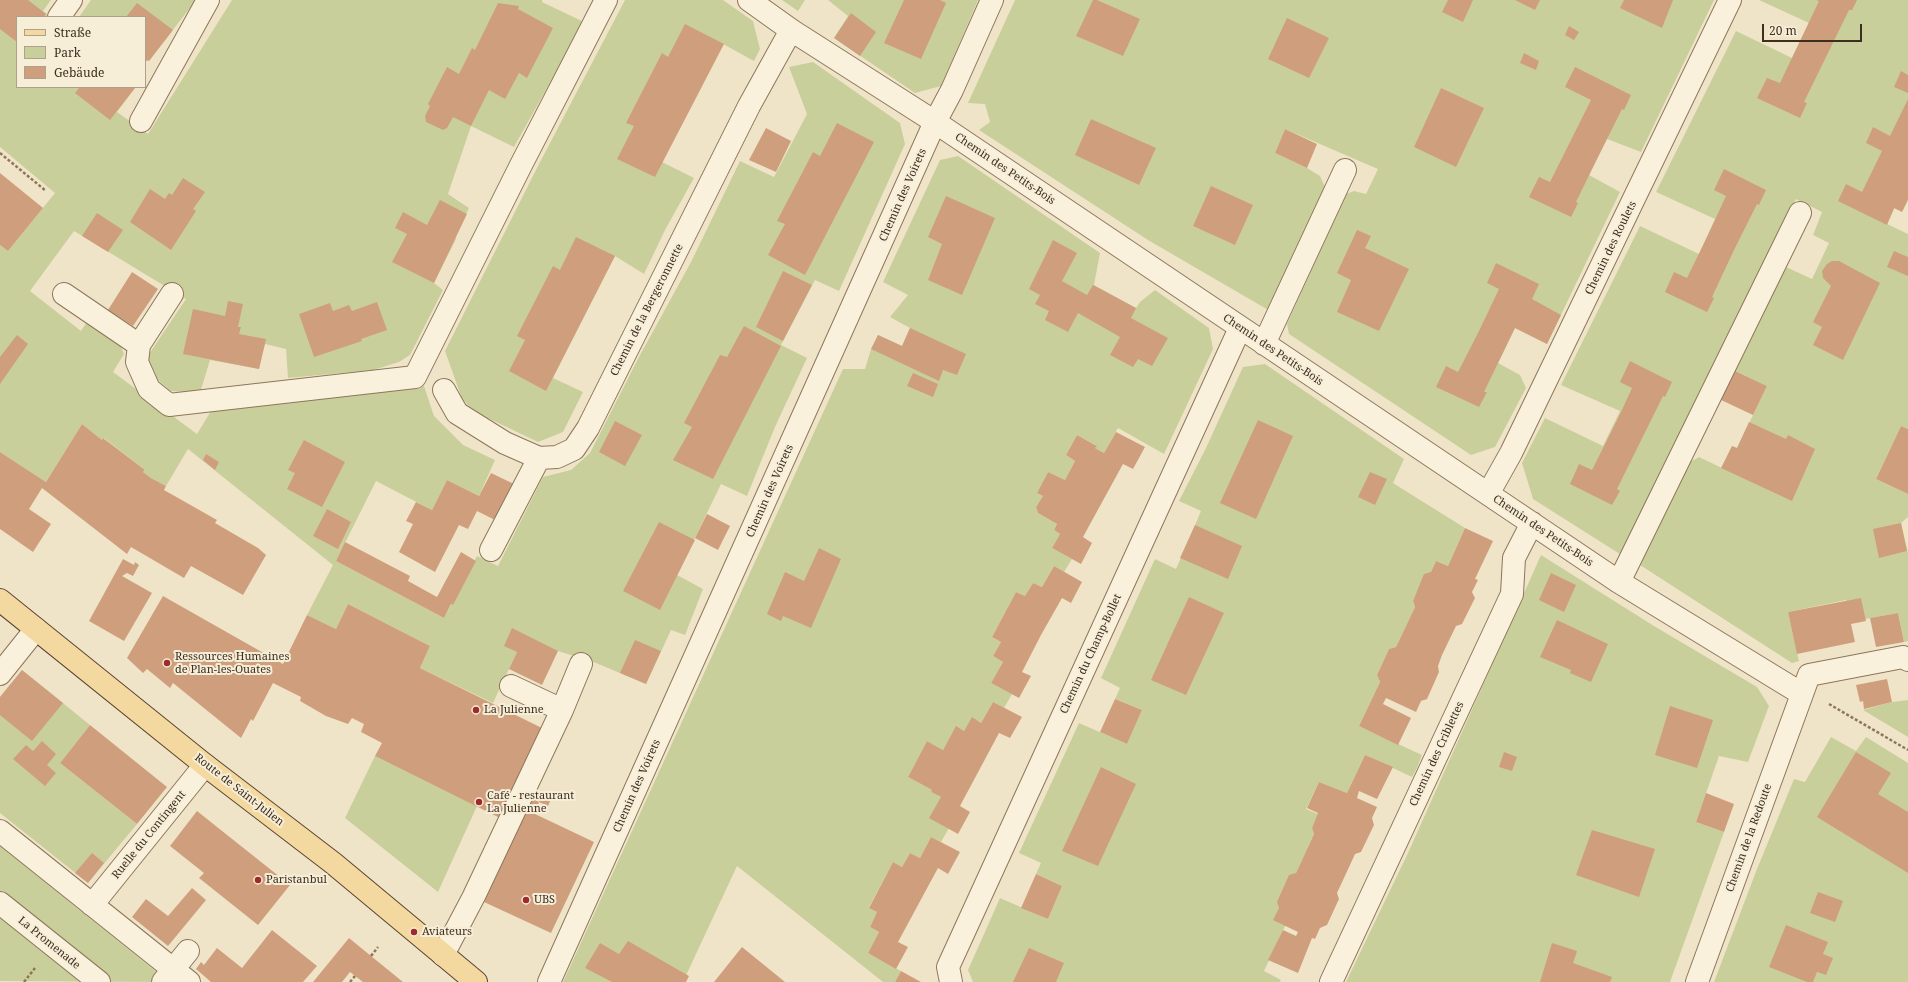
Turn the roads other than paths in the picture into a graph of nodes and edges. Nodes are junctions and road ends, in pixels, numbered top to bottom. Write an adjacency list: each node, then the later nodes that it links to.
1 (71, 0): 7 (street)
2 (208, 0): 9 (street)
3 (606, 0): 17 (street)
4 (749, 0): 8 (street, Chemin des Petits-Bois)
5 (992, 0): 10 (street, Chemin des Voirets)
6 (1730, 0): 20 (street, Chemin des Roulets)
7 (61, 16)
8 (791, 30): 10 (street, Chemin des Petits-Bois); 19 (street, Chemin de la Bergeronnette)
9 (140, 121)
10 (935, 122): 15 (street, Chemin des Petits-Bois); 41 (street, Chemin des Voirets)
11 (1345, 170): 16 (street)
12 (1800, 213): 23 (street)
13 (64, 294): 17 (street)
14 (172, 294): 17 (street)
15 (1240, 328): 16 (street, Chemin des Petits-Bois); 42 (street, Chemin du Champ-Bollet)
16 (1264, 344): 20 (street, Chemin des Petits-Bois)
17 (139, 345)
18 (444, 390): 19 (street, Chemin de la Bergeronnette)
19 (539, 458): 22 (street)
20 (1488, 494): 21 (street, Chemin des Petits-Bois)
21 (1532, 523): 23 (street, Chemin des Petits-Bois); 43 (street, Chemin des Criblettes)
22 (491, 550)
23 (1619, 582): 30 (street, Chemin des Petits-Bois)
24 (0, 600): 25 (main road, Route de Saint-Julien)
25 (36, 629): 28 (street); 32 (main road, Route de Saint-Julien)
26 (1908, 660): 30 (street, Chemin de la Redoute)
27 (581, 664): 31 (street)
28 (0, 674)
29 (511, 686): 31 (street)
30 (1802, 694): 44 (street, Chemin de la Redoute)
31 (562, 710): 37 (street)
32 (205, 765): 35 (street, Ruelle du Contingent); 37 (main road, Route de Saint-Julien)
33 (0, 831): 35 (street)
34 (0, 903): 39 (street, La Promenade)
35 (92, 905): 38 (street)
36 (188, 951): 38 (street)
37 (443, 955): 40 (main road, Route de Saint-Julien)
38 (175, 978)
39 (99, 982)
40 (476, 982)
41 (549, 982)
42 (951, 982)
43 (1330, 982)
44 (1697, 982)

